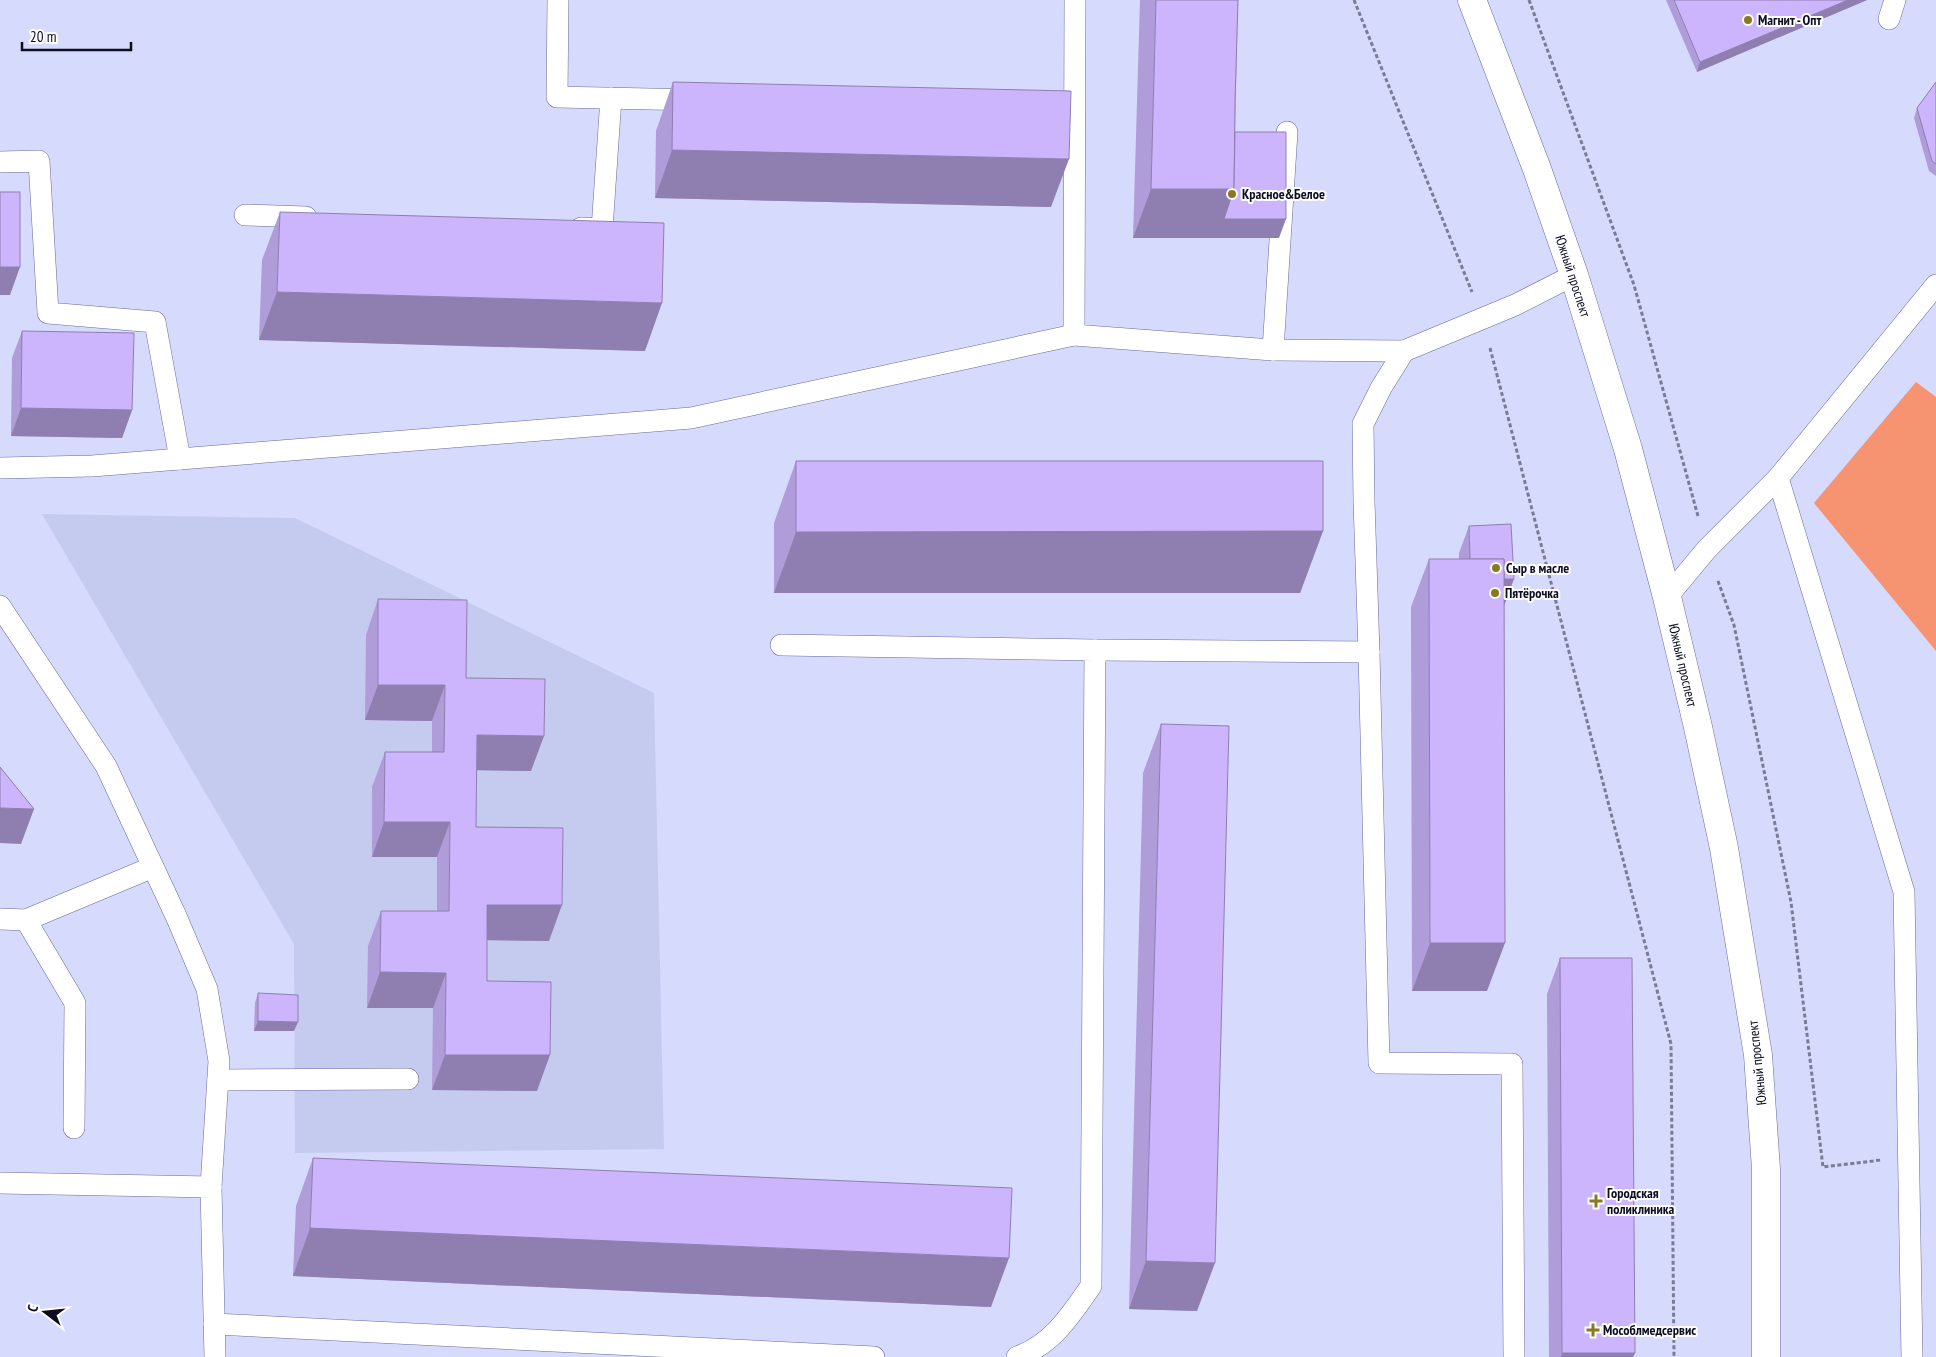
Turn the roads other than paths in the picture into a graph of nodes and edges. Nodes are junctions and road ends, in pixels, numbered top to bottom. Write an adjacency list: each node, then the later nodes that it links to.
1 (558, 0): 4 (lane)
2 (1075, 0): 13 (lane)
3 (1472, 0): 11 (main road, Южный проспект)
4 (611, 98): 5 (lane); 10 (lane)
5 (719, 100)
6 (1287, 132): 14 (lane)
7 (0, 162): 16 (lane)
8 (244, 215): 9 (lane)
9 (324, 218)
10 (562, 227)
11 (1574, 275): 15 (lane); 19 (main road, Южный проспект)
12 (1936, 285): 18 (lane)
13 (1074, 336): 14 (lane); 16 (lane)
14 (1273, 350): 15 (lane)
15 (1404, 351): 23 (lane)
16 (180, 458): 17 (lane)
17 (0, 468)
18 (1778, 478): 19 (lane); 38 (lane)
19 (1667, 597): 37 (main road, Южный проспект)
20 (0, 606): 24 (lane)
21 (781, 645): 22 (lane)
22 (1095, 650): 23 (lane); 35 (lane)
23 (1369, 652): 36 (lane)
24 (153, 867): 26 (lane); 28 (lane)
25 (0, 919): 26 (lane)
26 (26, 920): 29 (lane)
27 (408, 1079): 28 (lane)
28 (218, 1080): 31 (lane)
29 (74, 1128)
30 (0, 1184): 31 (lane)
31 (212, 1187): 32 (lane)
32 (214, 1324): 33 (lane); 34 (lane)
33 (215, 1357)
34 (874, 1357)
35 (1017, 1357)
36 (1514, 1357)
37 (1766, 1357)
38 (1912, 1357)

